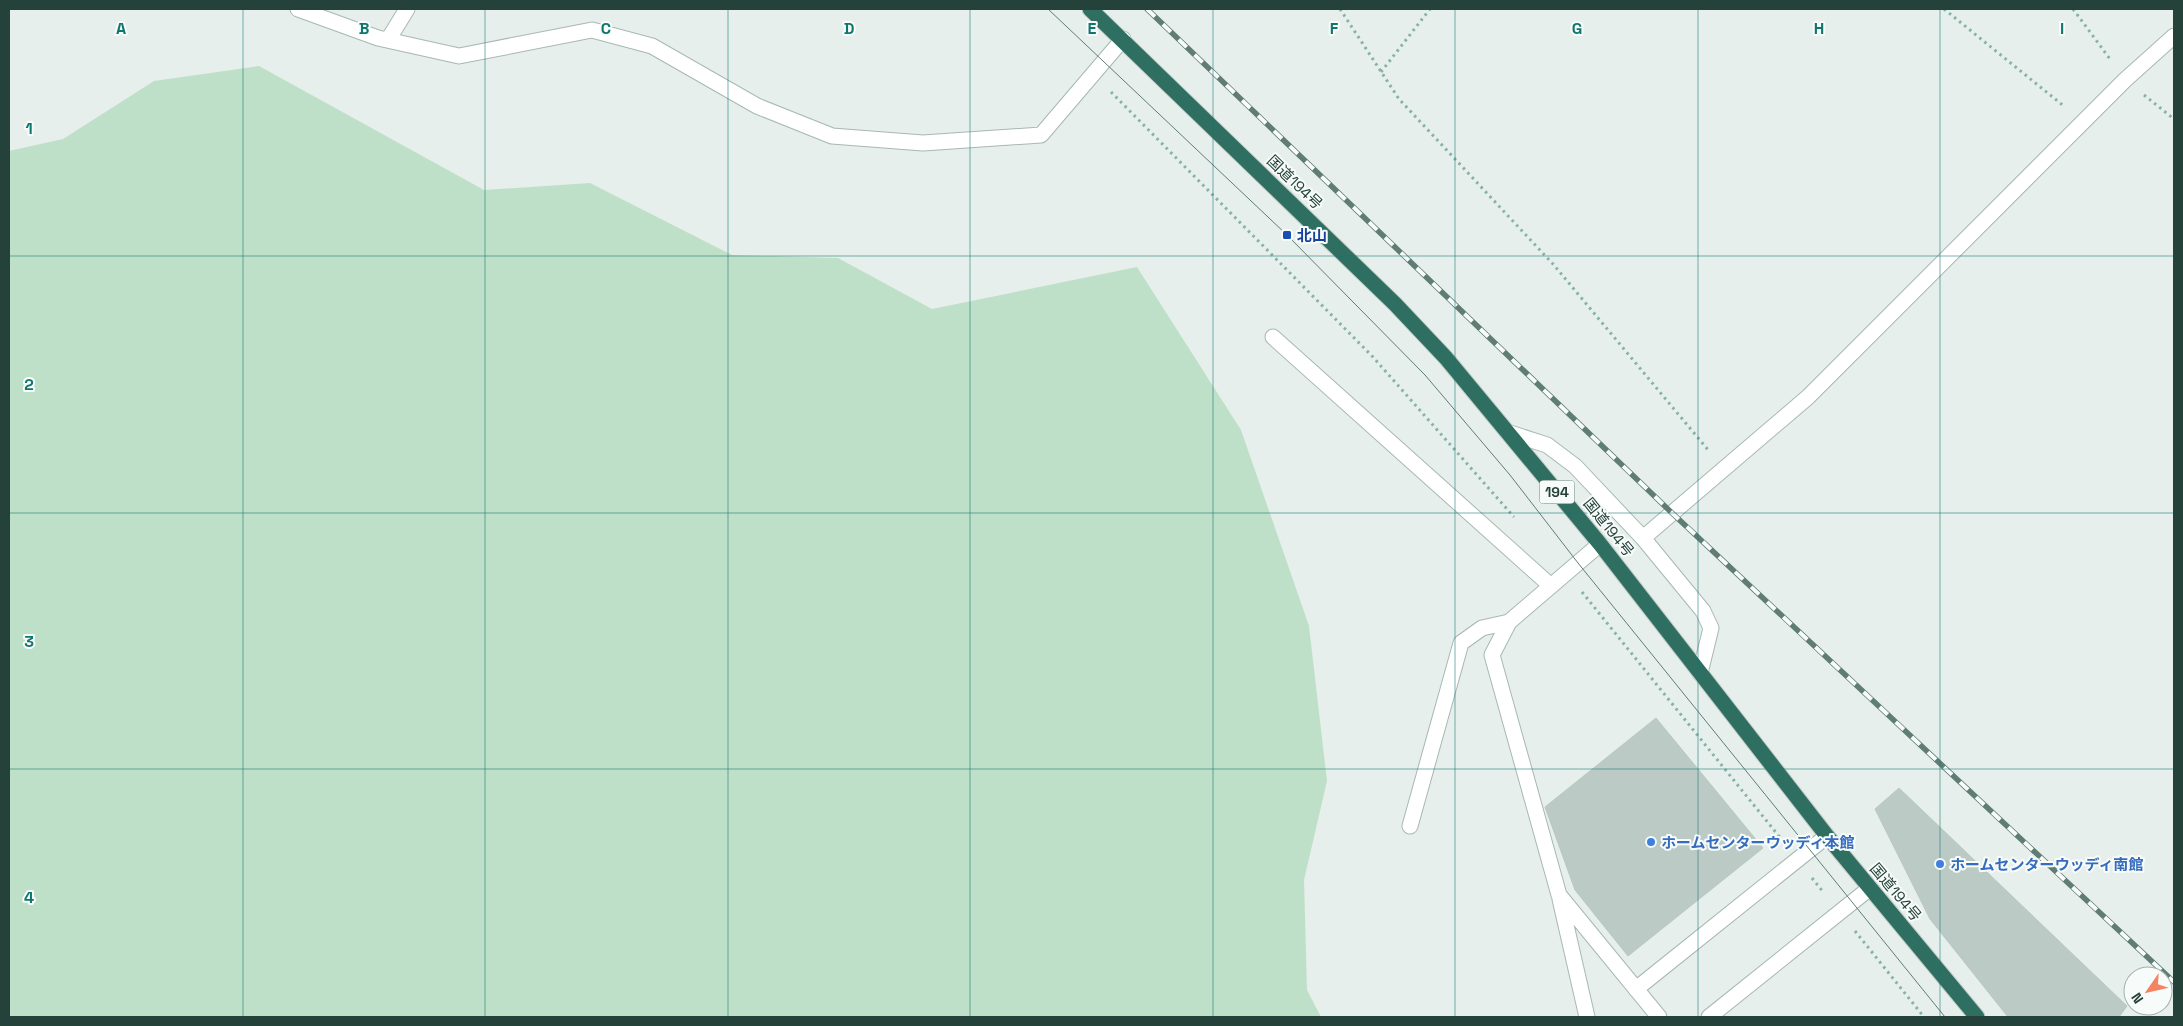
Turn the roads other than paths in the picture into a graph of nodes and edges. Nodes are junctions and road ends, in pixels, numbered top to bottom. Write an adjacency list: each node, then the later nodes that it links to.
1 (298, 9): 6 (street)
2 (407, 9): 6 (street)
3 (1090, 9): 5 (highway, 国道194号 / 194)
4 (2174, 36): 9 (street)
5 (1122, 39): 6 (street); 8 (highway, 国道194号 / 194)
6 (388, 40)
7 (1273, 337): 11 (street)
8 (1507, 432): 9 (street); 10 (highway, 国道194号 / 194)
9 (1643, 538): 13 (street)
10 (1600, 544): 11 (street); 13 (highway, 国道194号 / 194)
11 (1551, 586): 12 (street)
12 (1509, 622): 14 (street); 17 (street)
13 (1700, 673): 15 (highway, 国道194号 / 194)
14 (1410, 826)
15 (1828, 836): 16 (highway, 国道194号 / 194); 18 (street)
16 (1870, 888): 21 (street); 22 (highway, 国道194号 / 194)
17 (1559, 895): 18 (street); 19 (street)
18 (1636, 989): 20 (street)
19 (1587, 1017)
20 (1659, 1017)
21 (1709, 1017)
22 (1977, 1017)

